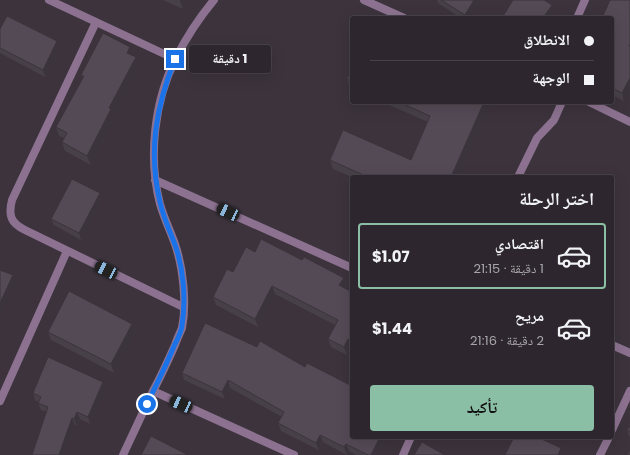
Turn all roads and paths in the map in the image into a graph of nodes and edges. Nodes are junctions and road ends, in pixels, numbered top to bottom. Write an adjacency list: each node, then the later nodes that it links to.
1 (49, 0): 7 (street)
2 (214, 0): 8 (street)
3 (364, 0): 5 (street)
4 (585, 0): 6 (street)
5 (400, 16)
6 (577, 16)
7 (96, 22): 8 (street); 14 (street)
8 (175, 59): 13 (street)
9 (561, 104): 12 (street)
10 (593, 104): 11 (street)
11 (630, 122)
12 (519, 175)
13 (155, 180): 15 (street); 16 (street)
14 (67, 251): 16 (street); 21 (street)
15 (350, 267)
16 (183, 307): 20 (street)
17 (614, 346): 18 (street)
18 (630, 353)
19 (630, 391): 22 (street)
20 (153, 392): 25 (street); 26 (street)
21 (0, 400)
22 (614, 426)
23 (410, 439): 27 (street)
24 (608, 439): 28 (street)
25 (123, 455)
26 (294, 455)
27 (403, 455)
28 (600, 455)

